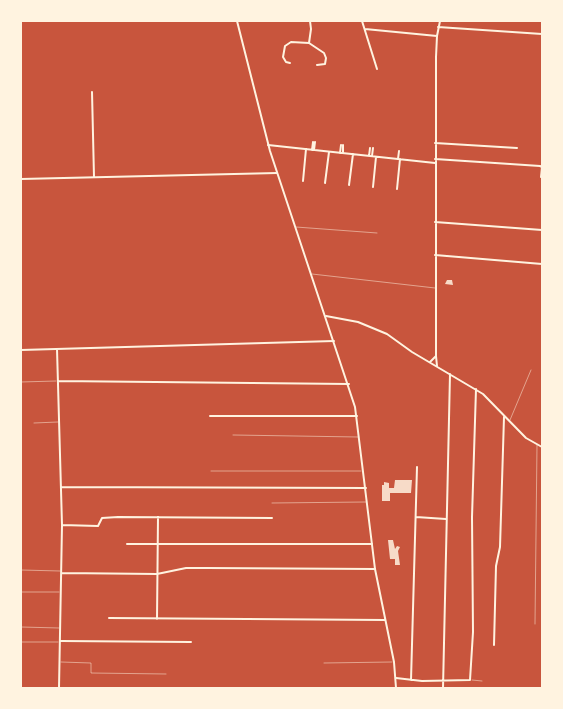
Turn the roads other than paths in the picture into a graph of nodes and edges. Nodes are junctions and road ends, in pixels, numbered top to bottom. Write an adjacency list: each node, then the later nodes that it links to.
1 (237, 21): 16 (street)
2 (310, 21): 9 (street)
3 (362, 21): 6 (street)
4 (440, 21): 5 (street)
5 (438, 27): 7 (street); 8 (street)
6 (365, 29): 8 (street); 12 (street)
7 (542, 34)
8 (436, 36): 15 (street)
9 (309, 43): 10 (street); 11 (street)
10 (290, 63)
11 (317, 65)
12 (377, 69)
13 (92, 92): 31 (street)
14 (314, 142): 21 (street)
15 (435, 143): 19 (street); 29 (street)
16 (268, 145): 20 (street); 30 (street)
17 (342, 145): 24 (street)
18 (371, 148): 26 (street)
19 (517, 148)
20 (306, 149): 21 (street); 34 (street)
21 (313, 150): 23 (street)
22 (399, 151): 28 (street)
23 (329, 152): 24 (street); 35 (street)
24 (342, 153): 25 (street)
25 (352, 154): 26 (street); 36 (street)
26 (371, 156): 27 (street)
27 (376, 157): 28 (street); 37 (street)
28 (399, 159): 29 (street); 38 (street)
29 (435, 161): 32 (street); 39 (street)
30 (277, 173): 31 (street); 40 (street)
31 (94, 177): 33 (street)
32 (541, 177)
33 (21, 179)
34 (303, 181)
35 (325, 183)
36 (349, 185)
37 (373, 187)
38 (397, 189)
39 (435, 222): 41 (street); 43 (street)
40 (296, 227): 42 (lane); 45 (street)
41 (542, 230)
42 (377, 233)
43 (435, 255): 44 (street); 46 (street)
44 (542, 264)
45 (312, 274): 46 (lane); 47 (street)
46 (435, 288): 51 (street)
47 (326, 316): 48 (street); 52 (street)
48 (334, 341): 49 (street); 58 (street)
49 (58, 349): 50 (street); 56 (street)
50 (21, 350)
51 (436, 356): 52 (street); 53 (street)
52 (430, 362): 53 (street)
53 (437, 366): 55 (street)
54 (531, 370): 64 (lane)
55 (450, 374): 59 (street); 80 (street)
56 (58, 381): 57 (lane); 58 (street); 63 (street)
57 (21, 382)
58 (348, 384): 61 (street)
59 (476, 389): 62 (street); 108 (street)
60 (210, 416): 61 (street)
61 (357, 416): 67 (street)
62 (504, 417): 64 (street); 100 (street)
63 (60, 422): 65 (lane); 73 (street)
64 (509, 422): 68 (street)
65 (34, 423)
66 (233, 435): 67 (lane)
67 (360, 437): 72 (street)
68 (537, 445): 69 (street); 94 (lane)
69 (542, 447)
70 (416, 467): 78 (street)
71 (211, 470): 72 (lane)
72 (364, 471): 74 (street)
73 (61, 487): 74 (street); 81 (street)
74 (366, 488): 75 (street)
75 (367, 502): 76 (lane); 83 (street)
76 (272, 503)
77 (158, 517): 79 (street); 81 (street); 84 (street)
78 (416, 517): 80 (street); 106 (street)
79 (272, 518)
80 (447, 519): 107 (street)
81 (62, 525): 87 (street)
82 (127, 544): 84 (street)
83 (372, 544): 84 (street); 85 (street)
84 (157, 545): 88 (street)
85 (375, 568): 88 (street); 93 (street)
86 (21, 570): 87 (lane)
87 (62, 572): 88 (street); 90 (street)
88 (157, 574): 92 (street)
89 (21, 592): 90 (lane)
90 (61, 592): 96 (street)
91 (109, 618): 92 (street)
92 (157, 619): 93 (street)
93 (385, 620): 102 (street)
94 (535, 624)
95 (21, 627): 96 (lane)
96 (60, 628): 98 (street)
97 (21, 642): 98 (lane)
98 (60, 642): 99 (street); 101 (street)
99 (191, 642)
100 (494, 645)
101 (60, 662): 104 (lane); 110 (street)
102 (394, 662): 103 (lane); 105 (street)
103 (324, 663)
104 (166, 674)
105 (396, 678): 106 (street); 111 (street)
106 (411, 680): 107 (street)
107 (443, 680): 108 (street); 112 (street)
108 (470, 680): 109 (lane)
109 (482, 681)
110 (59, 688)
111 (396, 688)
112 (443, 688)

